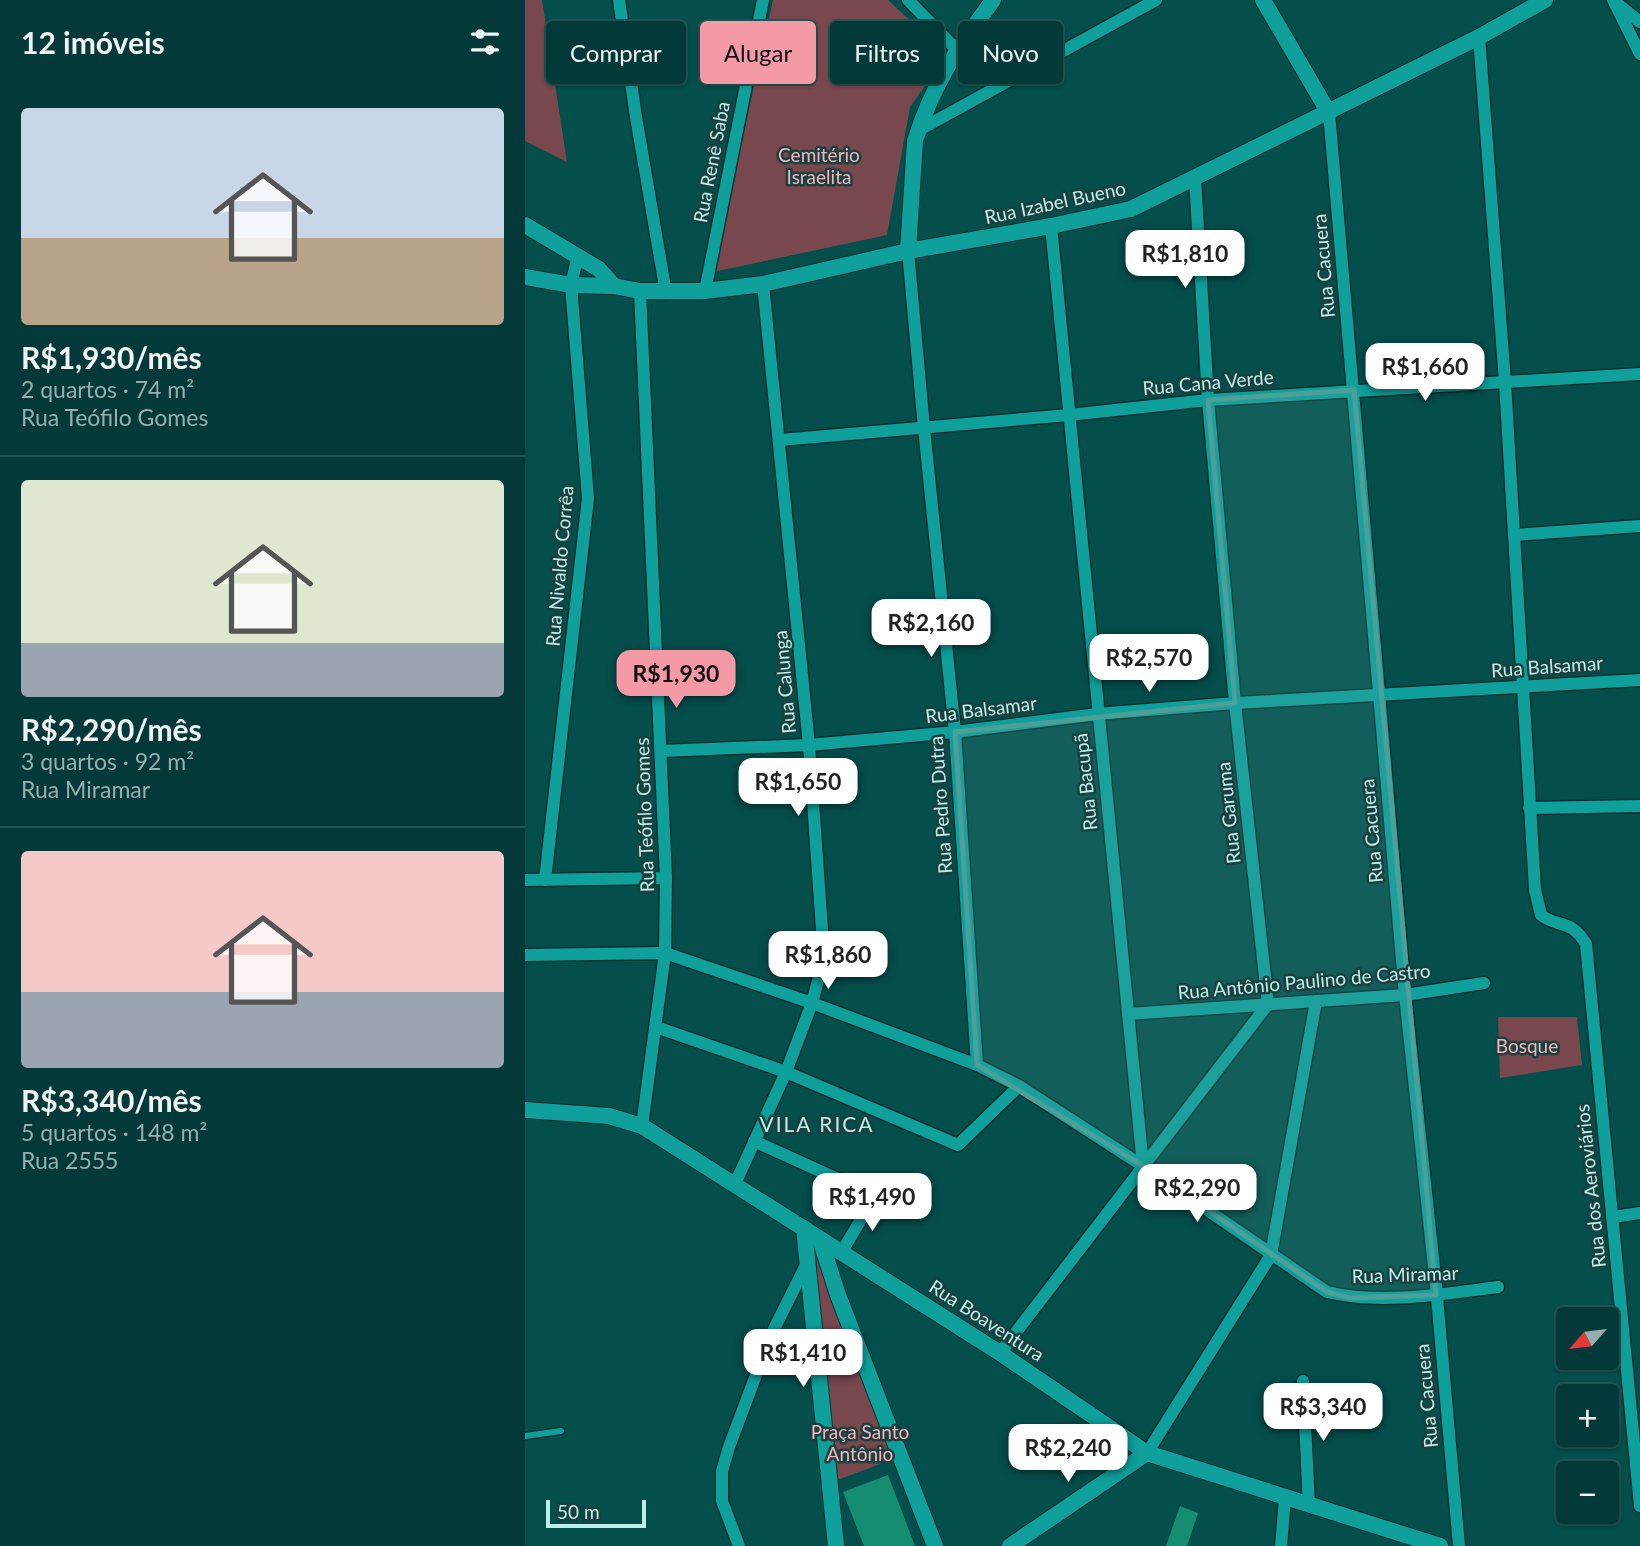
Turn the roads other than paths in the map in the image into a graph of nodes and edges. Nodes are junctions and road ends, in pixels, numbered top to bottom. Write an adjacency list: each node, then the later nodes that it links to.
1 (619, 0): 26 (street)
2 (763, 0): 25 (street, Rua Renê Saba)
3 (908, 0): 11 (street)
4 (993, 0): 11 (street)
5 (1156, 0): 14 (street)
6 (1263, 0): 13 (street)
7 (1545, 0): 10 (street, Rua Izabel Bueno)
8 (1613, 0): 9 (street); 12 (street)
9 (1640, 23)
10 (1479, 37): 13 (street, Rua Izabel Bueno); 28 (street)
11 (957, 50): 14 (street)
12 (1640, 54)
13 (1329, 113): 15 (street, Rua Izabel Bueno); 29 (street, Rua Cacuera)
14 (919, 130): 18 (street)
15 (1195, 178): 17 (street, Rua Izabel Bueno); 30 (street, Rua Garuma)
16 (525, 225): 19 (street)
17 (1051, 226): 18 (street, Rua Izabel Bueno); 31 (street, Rua Bacupã)
18 (908, 251): 21 (street, Rua Izabel Bueno); 32 (street, Rua Pedro Dutra)
19 (578, 255): 22 (street, Rua Nivaldo Corrêa); 23 (street)
20 (525, 277): 22 (street, Rua Izabel Bueno)
21 (763, 284): 25 (street, Rua Izabel Bueno); 33 (street, Rua Calunga)
22 (571, 285): 23 (street, Rua Izabel Bueno); 48 (street, Rua Nivaldo Corrêa)
23 (614, 286): 24 (street, Rua Izabel Bueno)
24 (640, 291): 26 (street, Rua Izabel Bueno); 43 (street, Rua Teófilo Gomes)
25 (705, 291): 26 (street, Rua Izabel Bueno)
26 (666, 293)
27 (1640, 374): 28 (street, Rua Cana Verde)
28 (1505, 382): 29 (street, Rua Cana Verde); 35 (street)
29 (1354, 390): 30 (street, Rua Cana Verde); 38 (street, Rua Cacuera)
30 (1208, 400): 31 (street, Rua Cana Verde); 39 (street, Rua Garuma)
31 (1069, 415): 32 (street, Rua Cana Verde); 40 (street, Rua Bacupã)
32 (923, 428): 33 (street, Rua Cana Verde); 41 (street, Rua Pedro Dutra)
33 (780, 440): 42 (street, Rua Calunga)
34 (1640, 526): 35 (street)
35 (1515, 535): 37 (street)
36 (1640, 680): 37 (street, Rua Balsamar)
37 (1522, 687): 38 (street, Rua Balsamar); 45 (street)
38 (1379, 696): 39 (street, Rua Balsamar); 52 (street, Rua Cacuera)
39 (1235, 704): 40 (street, Rua Balsamar); 55 (street, Rua Garuma)
40 (1097, 714): 41 (street, Rua Balsamar); 56 (street, Rua Bacupã)
41 (955, 732): 42 (street, Rua Balsamar); 58 (street, Rua Pedro Dutra)
42 (810, 745): 43 (street, Rua Balsamar); 54 (street, Rua Calunga)
43 (661, 751): 46 (street, Rua Teófilo Gomes)
44 (1640, 806): 45 (street)
45 (1529, 808): 69 (street, Rua dos Aeroviários)
46 (666, 878): 48 (street); 49 (street, Rua Teófilo Gomes)
47 (525, 880): 48 (street)
48 (545, 880)
49 (665, 953): 50 (street); 54 (street, Rua Miramar); 57 (street, Rua Teófilo Gomes)
50 (525, 956)
51 (1484, 983): 52 (street, Rua Antônio Paulino de Castro)
52 (1405, 995): 53 (street, Rua Antônio Paulino de Castro); 76 (street, Rua Cacuera)
53 (1316, 1001): 55 (street, Rua Antônio Paulino de Castro); 73 (street)
54 (812, 1003): 58 (street, Rua Miramar); 59 (street, Rua Calunga)
55 (1268, 1004): 56 (street, Rua Antônio Paulino de Castro); 64 (street)
56 (1128, 1014): 64 (street, Rua Bacupã)
57 (656, 1027): 59 (street); 62 (street, Rua Teófilo Gomes)
58 (977, 1065): 60 (street, Rua Miramar)
59 (786, 1072): 60 (street); 63 (street, Rua Calunga)
60 (1019, 1086): 64 (street, Rua Miramar)
61 (525, 1110): 62 (street, Rua Boaventura)
62 (642, 1126): 65 (street, Rua Boaventura)
63 (754, 1141): 65 (street, Rua Calunga); 66 (street)
64 (1143, 1166): 73 (street, Rua Miramar); 77 (street)
65 (734, 1186): 70 (street, Rua Boaventura)
66 (875, 1196): 67 (street); 72 (street)
67 (905, 1205)
68 (1640, 1213): 69 (street)
69 (1613, 1217): 84 (street, Rua dos Aeroviários)
70 (804, 1228): 71 (street, Rua Boaventura); 74 (street)
71 (821, 1239): 72 (street, Rua Boaventura); 74 (street); 87 (street)
72 (841, 1252): 77 (street, Rua Boaventura)
73 (1271, 1255): 76 (street, Rua Miramar); 81 (street)
74 (809, 1259): 85 (street); 86 (street)
75 (1498, 1287): 76 (street, Rua Miramar)
76 (1436, 1295): 91 (street, Rua Cacuera)
77 (1000, 1353): 81 (street, Rua Boaventura)
78 (1303, 1381): 83 (street)
79 (561, 1431): 80 (lane)
80 (525, 1436)
81 (1147, 1453): 82 (street, Rua Boaventura); 88 (street)
82 (1285, 1498): 83 (street, Rua Boaventura); 89 (street)
83 (1309, 1506): 90 (street, Rua Boaventura)
84 (1640, 1506)
85 (739, 1546)
86 (836, 1546)
87 (935, 1546)
88 (1010, 1546)
89 (1281, 1546)
90 (1440, 1546)
91 (1459, 1546)

